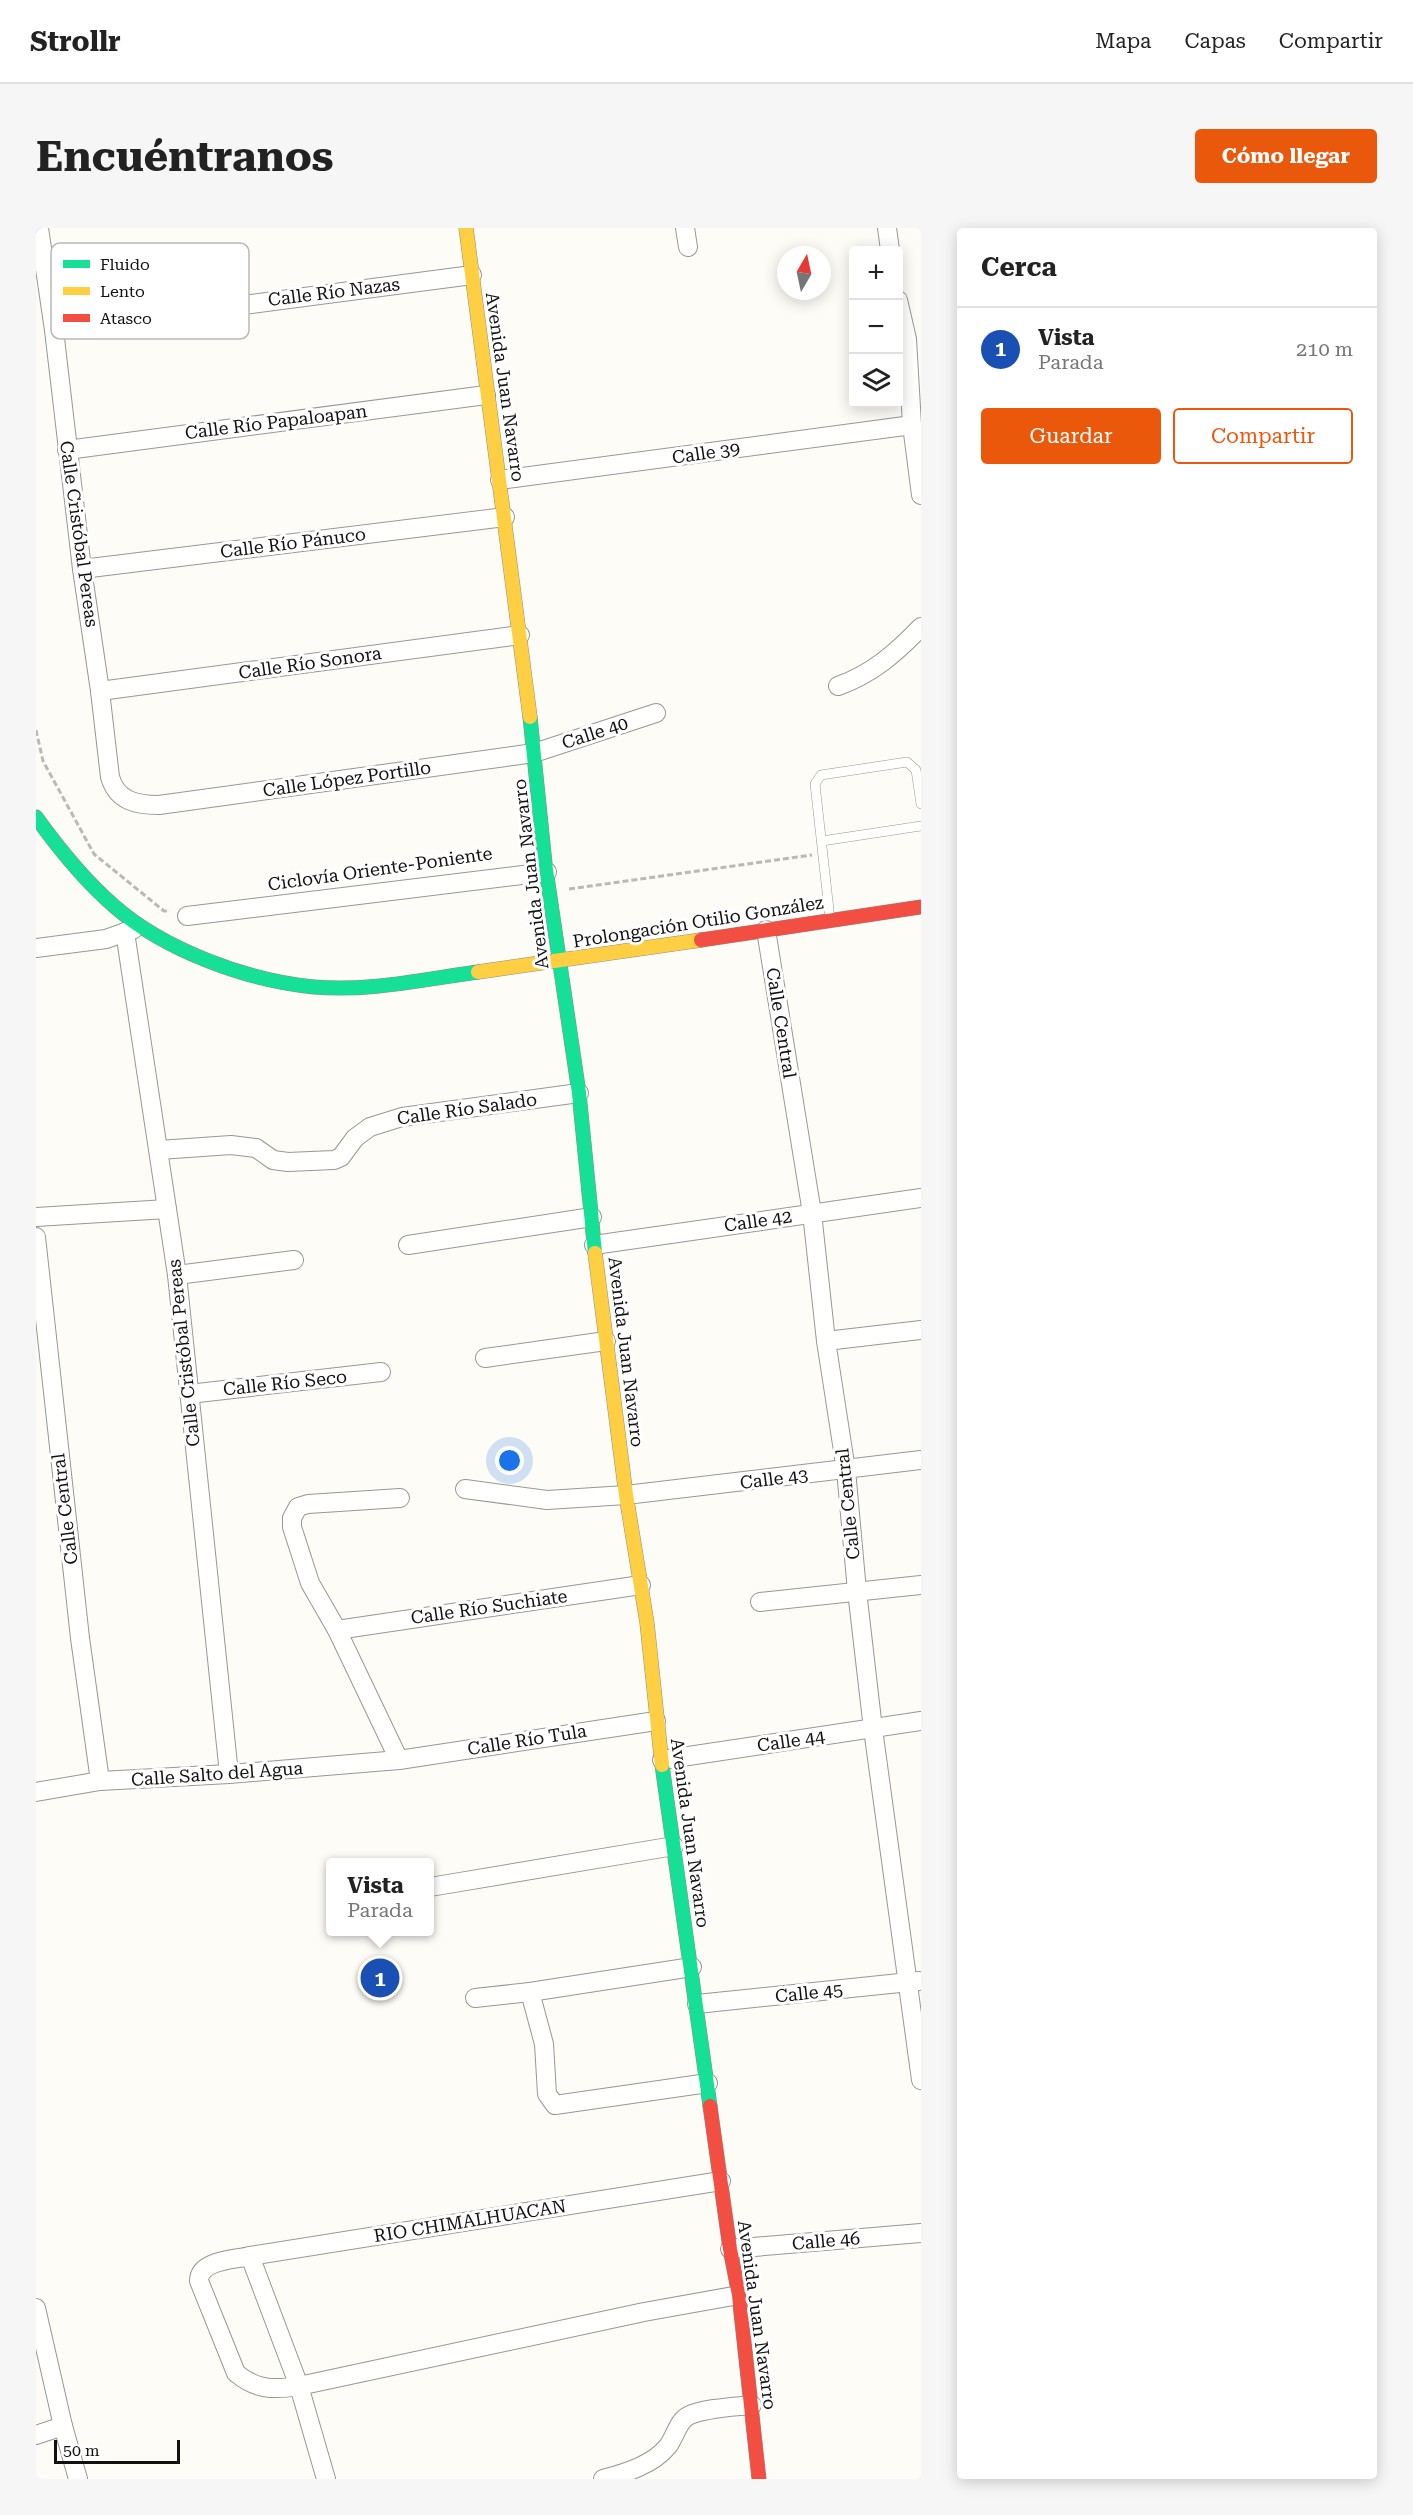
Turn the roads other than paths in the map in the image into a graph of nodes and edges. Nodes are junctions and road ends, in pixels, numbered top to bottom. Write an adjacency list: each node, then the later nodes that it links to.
1 (39, 228): 9 (street, Calle Cristóbal Pereas)
2 (465, 228): 7 (main road, Avenida Juan Navarro)
3 (685, 228): 6 (street)
4 (887, 228): 5 (street)
5 (889, 246)
6 (688, 247)
7 (472, 275): 8 (street, Calle Río Nazas); 12 (main road, Avenida Juan Navarro)
8 (249, 304)
9 (51, 310)
10 (903, 322): 13 (street)
11 (55, 339): 14 (street, Calle Cristóbal Pereas)
12 (486, 395): 14 (street, Calle Río Papaloapan); 15 (main road, Avenida Juan Navarro)
13 (912, 425): 15 (street, Calle 39); 16 (street)
14 (67, 450): 18 (street, Calle Cristóbal Pereas)
15 (500, 480): 17 (main road, Avenida Juan Navarro)
16 (921, 495)
17 (505, 517): 18 (street, Calle Río Pánuco); 20 (main road, Avenida Juan Navarro)
18 (82, 569): 22 (street, Calle Cristóbal Pereas)
19 (921, 627): 21 (street)
20 (520, 635): 22 (street, Calle Río Sonora); 24 (main road, Avenida Juan Navarro)
21 (838, 686)
22 (100, 691): 26 (street, Calle Cristóbal Pereas)
23 (656, 713): 24 (street, Calle 40)
24 (534, 753): 26 (street, Calle López Portillo); 30 (main road, Avenida Juan Navarro)
25 (921, 804): 29 (lane)
26 (159, 805)
27 (36, 817): 34 (main road, Prolongación Otilio González)
28 (921, 826): 29 (lane)
29 (822, 841): 33 (lane)
30 (547, 872): 32 (street); 37 (main road, Avenida Juan Navarro)
31 (921, 907): 33 (main road, Prolongación Otilio González)
32 (181, 913)
33 (830, 920): 35 (main road, Prolongación Otilio González)
34 (132, 929): 36 (street); 37 (main road, Prolongación Otilio González); 39 (street, Calle Cristóbal Pereas)
35 (766, 930): 37 (main road, Prolongación Otilio González); 42 (street, Calle Central)
36 (36, 948)
37 (559, 962): 38 (main road, Avenida Juan Navarro)
38 (579, 1093): 39 (street, Calle Río Salado); 44 (main road, Avenida Juan Navarro)
39 (159, 1150): 41 (street, Calle Cristóbal Pereas)
40 (921, 1198): 42 (street, Calle 42)
41 (167, 1209): 43 (street); 49 (street, Calle Cristóbal Pereas)
42 (812, 1214): 47 (street, Calle 42); 52 (street, Calle Central)
43 (36, 1217)
44 (592, 1217): 46 (street); 47 (main road, Avenida Juan Navarro)
45 (36, 1237): 72 (street, Calle Central)
46 (408, 1245)
47 (594, 1245): 51 (main road, Avenida Juan Navarro)
48 (294, 1260): 49 (street)
49 (177, 1275): 55 (street, Calle Cristóbal Pereas)
50 (921, 1330): 52 (street)
51 (606, 1341): 53 (street); 59 (main road, Avenida Juan Navarro)
52 (826, 1341): 57 (street, Calle Central)
53 (485, 1358)
54 (381, 1372): 55 (street, Calle Río Seco)
55 (189, 1394): 71 (street, Calle Cristóbal Pereas)
56 (921, 1460): 57 (street, Calle 43)
57 (846, 1470): 59 (street, Calle 43); 63 (street, Calle Central)
58 (465, 1489): 59 (street, Calle 43)
59 (626, 1496): 62 (main road, Avenida Juan Navarro)
60 (400, 1498): 65 (street)
61 (921, 1585): 63 (street)
62 (641, 1586): 65 (street, Calle Río Suchiate); 66 (main road, Avenida Juan Navarro)
63 (857, 1591): 64 (street); 68 (street, Calle Central)
64 (760, 1602)
65 (337, 1630): 69 (street)
66 (656, 1721): 69 (street, Calle Río Tula); 70 (main road, Avenida Juan Navarro)
67 (921, 1721): 68 (street, Calle 44)
68 (873, 1729): 70 (street, Calle 44); 77 (street, Calle Central)
69 (399, 1760): 71 (street, Calle Salto del Agua)
70 (662, 1760): 74 (main road, Avenida Juan Navarro)
71 (229, 1774): 72 (street, Calle Salto del Agua)
72 (100, 1781): 73 (street, Calle Salto del Agua)
73 (36, 1792)
74 (674, 1846): 75 (street); 76 (main road, Avenida Juan Navarro)
75 (434, 1886)
76 (692, 1967): 78 (street); 80 (main road, Avenida Juan Navarro)
77 (915, 1981): 80 (street, Calle 45); 81 (street, Calle Central)
78 (530, 1992): 79 (street); 82 (street)
79 (475, 1998)
80 (697, 2004): 82 (main road, Avenida Juan Navarro)
81 (921, 2080)
82 (708, 2083): 83 (main road, Avenida Juan Navarro)
83 (721, 2181): 85 (main road, Avenida Juan Navarro); 86 (street, RIO CHIMALHUACAN)
84 (921, 2233): 85 (street, Calle 46)
85 (730, 2249): 87 (main road, Avenida Juan Navarro)
86 (250, 2256): 89 (street); 89 (street, RIO CHIMALHUACAN)
87 (739, 2295): 89 (street); 90 (main road, Avenida Juan Navarro)
88 (36, 2308): 91 (street)
89 (299, 2386): 94 (street)
90 (752, 2405): 95 (street); 96 (main road, Avenida Juan Navarro)
91 (63, 2426): 92 (street); 93 (street)
92 (36, 2435)
93 (78, 2479)
94 (326, 2479)
95 (603, 2479)
96 (759, 2479)

